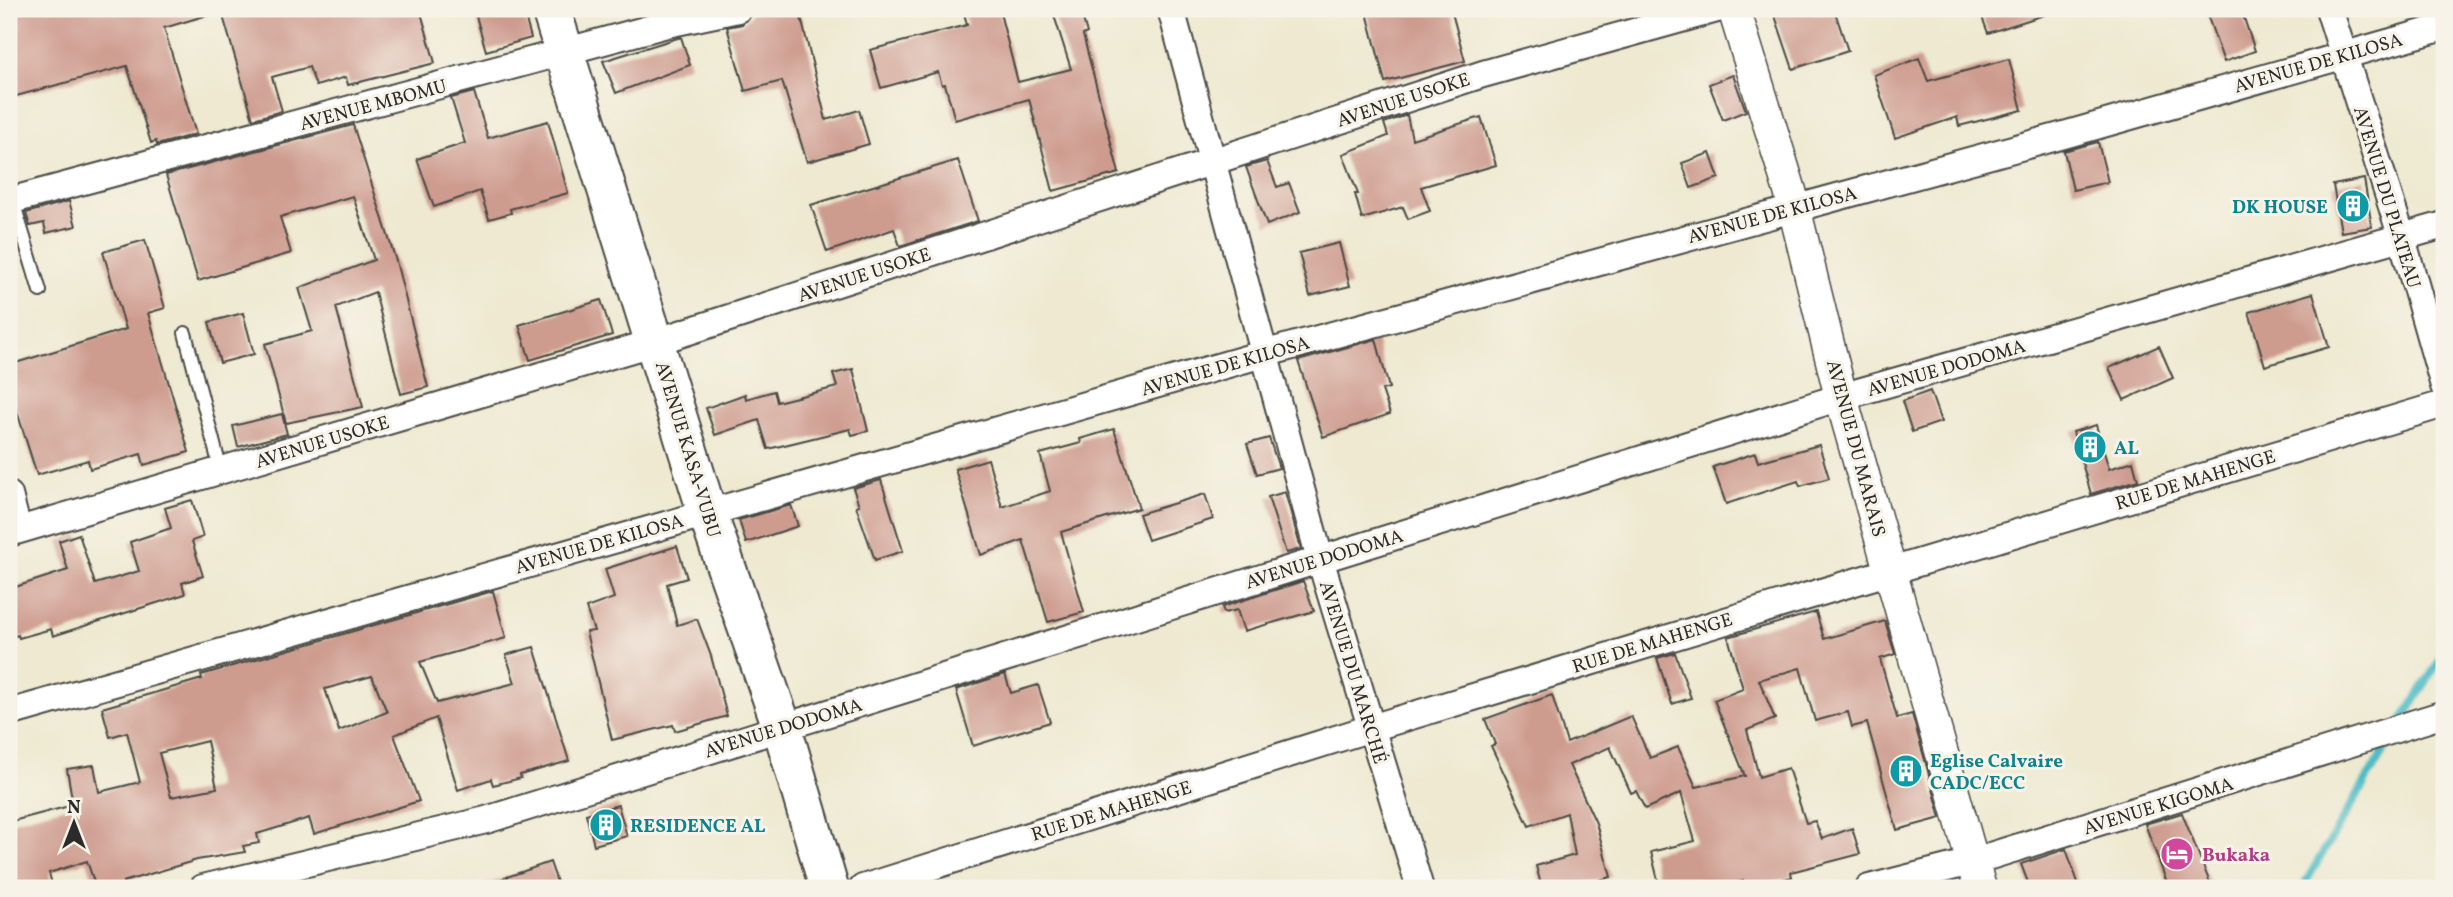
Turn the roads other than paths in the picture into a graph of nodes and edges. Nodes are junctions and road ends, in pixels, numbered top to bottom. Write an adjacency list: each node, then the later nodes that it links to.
1 (551, 9): 8 (main road, AVENUE KASA-VUBU)
2 (738, 9): 8 (street, AVENUE MBOMU)
3 (1171, 9): 10 (street, AVENUE DU MARCHÉ)
4 (1717, 9): 10 (street, AVENUE USOKE)
5 (1734, 9): 12 (street, AVENUE DU MARAIS)
6 (2329, 9): 9 (street, AVENUE DU PLATEAU)
7 (2444, 27): 9 (street, AVENUE DE KILOSA)
8 (564, 54): 11 (street, AVENUE MBOMU); 17 (main road, AVENUE KASA-VUBU)
9 (2343, 55): 12 (street, AVENUE DE KILOSA); 14 (street, AVENUE DU PLATEAU)
10 (1212, 160): 17 (street, AVENUE USOKE); 18 (street, AVENUE DU MARCHÉ)
11 (11, 201): 15 (lane)
12 (1794, 208): 18 (street, AVENUE DE KILOSA); 20 (street, AVENUE DU MARAIS)
13 (2444, 225): 14 (street, AVENUE DODOMA)
14 (2402, 238): 19 (street, AVENUE DU PLATEAU); 20 (street, AVENUE DODOMA)
15 (40, 291)
16 (185, 333): 22 (lane)
17 (655, 342): 22 (street, AVENUE USOKE); 24 (main road, AVENUE KASA-VUBU)
18 (1264, 354): 24 (street, AVENUE DE KILOSA); 26 (street, AVENUE DU MARCHÉ)
19 (2444, 386)
20 (1842, 397): 26 (street, AVENUE DODOMA); 27 (street, AVENUE DU MARAIS)
21 (2444, 404): 27 (street, RUE DE MAHENGE)
22 (221, 471): 25 (street, AVENUE USOKE)
23 (9, 495): 25 (street)
24 (707, 512): 28 (street, AVENUE DE KILOSA); 30 (main road, AVENUE KASA-VUBU)
25 (14, 532)
26 (1320, 559): 30 (street, AVENUE DODOMA); 31 (street, AVENUE DU MARCHÉ)
27 (1890, 570): 31 (street, RUE DE MAHENGE); 32 (street, AVENUE DU MARAIS)
28 (9, 713)
29 (2434, 717): 32 (street, AVENUE KIGOMA)
30 (782, 727): 33 (street, AVENUE DODOMA); 34 (main road, AVENUE KASA-VUBU)
31 (1371, 728): 35 (street, RUE DE MAHENGE); 36 (street, AVENUE DU MARCHÉ)
32 (1975, 875): 37 (street, AVENUE KIGOMA)
33 (203, 888)
34 (829, 888)
35 (863, 888)
36 (1420, 888)
37 (1869, 888)

